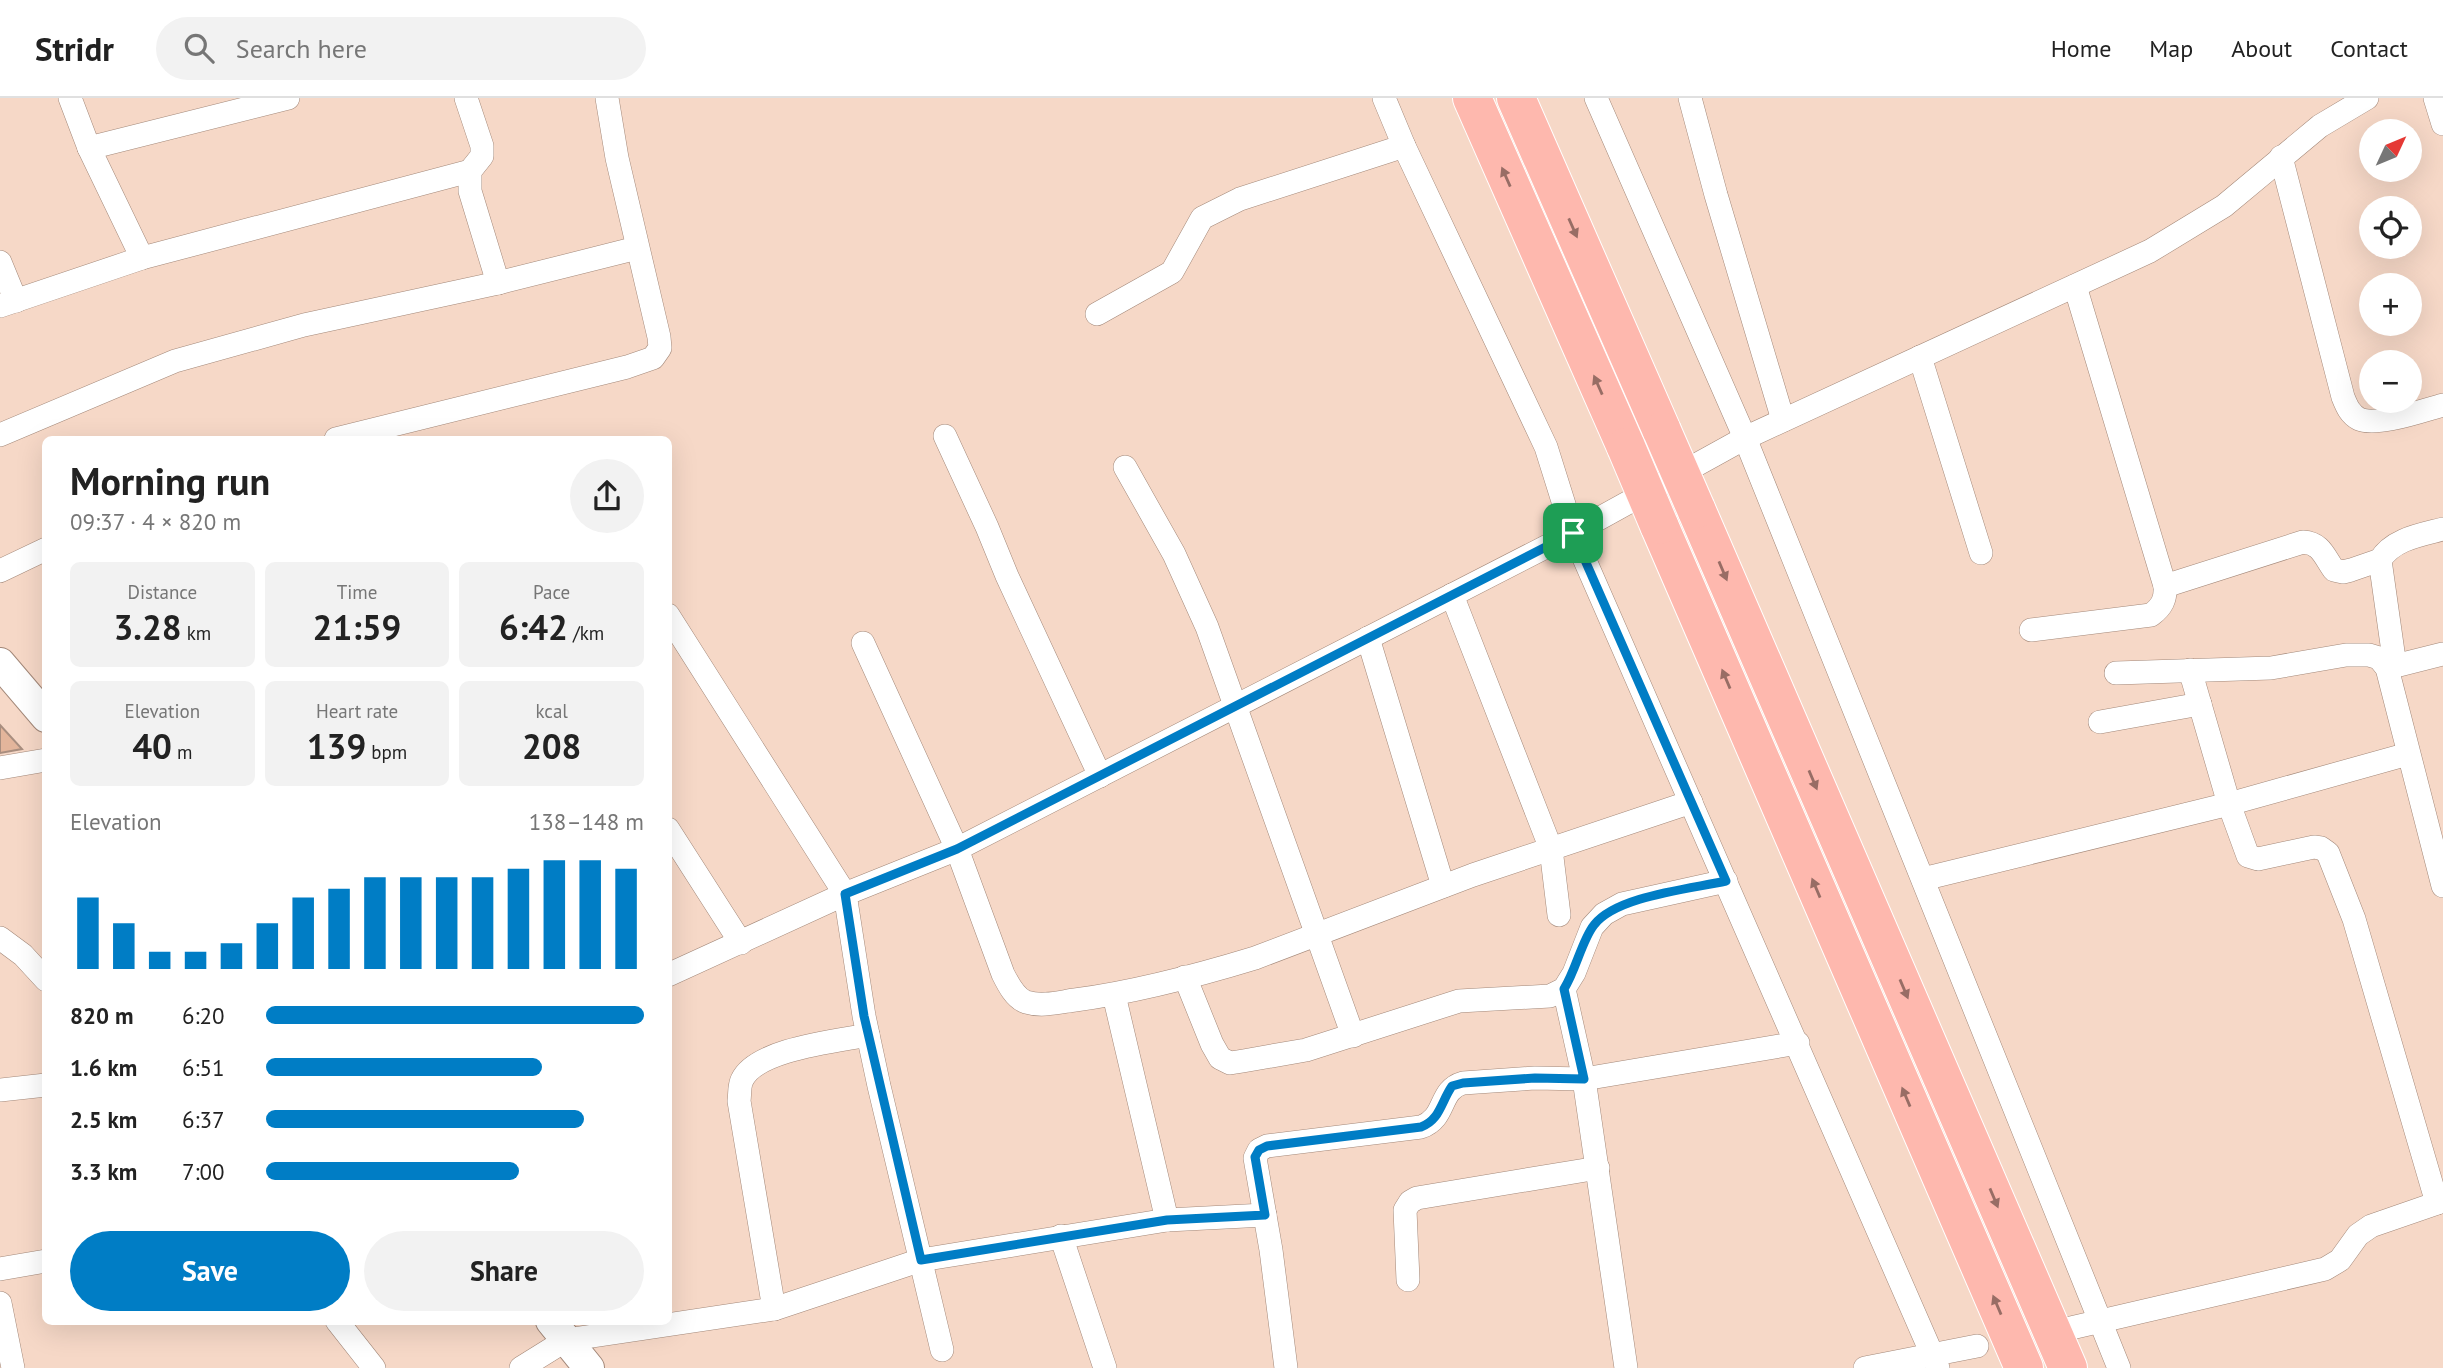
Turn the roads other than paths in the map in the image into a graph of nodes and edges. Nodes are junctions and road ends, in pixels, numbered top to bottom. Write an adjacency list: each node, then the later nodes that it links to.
1 (70, 98): 14 (street)
2 (288, 98): 14 (street)
3 (466, 98): 16 (street)
4 (607, 98): 17 (street)
5 (1384, 98): 13 (street)
6 (1472, 98): 110 (highway, one-way to 6, bridge)
7 (1516, 98): 111 (highway, one-way to 111, bridge)
8 (1596, 98): 30 (street)
9 (1690, 98): 26 (street)
10 (2367, 98): 15 (street)
11 (2435, 98): 12 (street)
12 (2443, 124)
13 (1404, 146): 23 (street); 33 (street)
14 (89, 148): 18 (street)
15 (2281, 157): 21 (street); 25 (street)
16 (470, 171): 18 (street); 20 (street)
17 (637, 248): 20 (street); 28 (street)
18 (142, 258): 22 (street)
19 (0, 262): 22 (street)
20 (498, 283): 27 (street)
21 (2075, 286): 24 (street); 38 (street)
22 (8, 304)
23 (1097, 314)
24 (1920, 357): 26 (street); 35 (street)
25 (2443, 405)
26 (1783, 420): 30 (street)
27 (0, 435)
28 (348, 436)
29 (945, 436): 56 (street)
30 (1745, 438): 33 (street); 62 (street)
31 (1125, 467): 50 (street)
32 (2443, 529): 36 (street)
33 (1573, 533): 39 (street); 57 (street)
34 (42, 551): 37 (street)
35 (1981, 553)
36 (2380, 560): 38 (street); 46 (street)
37 (0, 571)
38 (2165, 586): 41 (street)
39 (1452, 595): 42 (street); 61 (street)
40 (672, 621): 66 (street)
41 (2031, 630)
42 (1368, 638): 50 (street); 64 (street)
43 (863, 643): 60 (street)
44 (2443, 654): 46 (street)
45 (0, 663): 51 (street)
46 (2391, 667): 47 (street); 53 (street)
47 (2190, 670): 48 (street); 49 (street)
48 (2116, 673)
49 (2200, 704): 52 (street); 58 (street)
50 (1237, 706): 56 (street); 68 (street)
51 (42, 712)
52 (2099, 722)
53 (2408, 754): 58 (street); 65 (street)
54 (42, 761): 55 (street)
55 (0, 768)
56 (1100, 776): 60 (street)
57 (1691, 802): 61 (street); 63 (street)
58 (2229, 804): 62 (street); 83 (street)
59 (672, 835): 70 (street)
60 (957, 849): 66 (street); 75 (street)
61 (1551, 849): 64 (street); 67 (street)
62 (1923, 879): 94 (street)
63 (1726, 881): 74 (street); 78 (street)
64 (1443, 886): 68 (street)
65 (2443, 886)
66 (845, 894): 70 (street); 76 (street)
67 (1559, 915)
68 (1315, 935): 73 (street); 77 (street)
69 (0, 938): 72 (street)
70 (741, 943): 71 (street)
71 (672, 973)
72 (42, 976)
73 (1185, 977): 75 (street); 77 (street)
74 (1564, 989): 77 (street); 79 (street)
75 (1114, 995): 85 (street)
76 (868, 1035): 87 (street); 92 (street)
77 (1353, 1036)
78 (1798, 1043): 79 (street); 101 (street)
79 (1584, 1079): 82 (street); 84 (street)
80 (42, 1085): 81 (street)
81 (0, 1090)
82 (1598, 1168): 90 (street); 108 (street)
83 (2440, 1202): 94 (street)
84 (1265, 1215): 85 (street); 107 (street)
85 (1167, 1220): 86 (street)
86 (1060, 1237): 87 (street); 106 (street)
87 (921, 1260): 92 (street); 100 (street)
88 (42, 1262): 89 (street)
89 (0, 1269)
90 (1408, 1280)
91 (0, 1303): 102 (street)
92 (774, 1309): 93 (street)
93 (672, 1319)
94 (2102, 1322): 97 (street); 112 (street)
95 (340, 1325): 103 (street)
96 (617, 1325): 98 (street)
97 (2071, 1328)
98 (558, 1331): 104 (street); 105 (street)
99 (1977, 1346): 101 (street)
100 (942, 1350)
101 (1935, 1362): 109 (street)
102 (13, 1368)
103 (374, 1368)
104 (521, 1368)
105 (589, 1368)
106 (1105, 1368)
107 (1286, 1368)
108 (1626, 1368)
109 (1865, 1368)
110 (2024, 1368)
111 (2068, 1368)
112 (2119, 1368)

